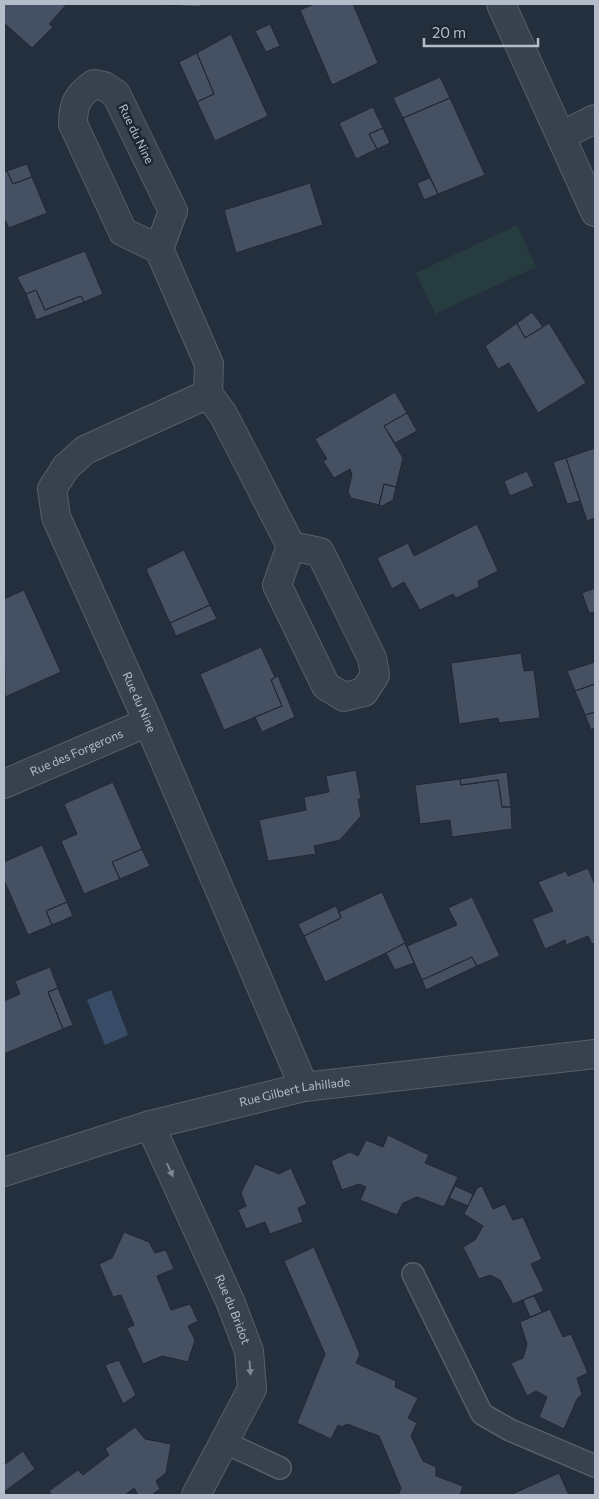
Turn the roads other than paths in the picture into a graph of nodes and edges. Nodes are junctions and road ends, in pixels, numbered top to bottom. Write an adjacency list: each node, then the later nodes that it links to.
1 (501, 4): 3 (street)
2 (595, 118): 3 (street)
3 (560, 136): 4 (street)
4 (595, 212)
5 (159, 248): 5 (street, Rue du Nine); 6 (street)
6 (208, 394): 7 (street); 8 (street, Rue du Nine)
7 (291, 546): 7 (street)
8 (148, 722): 9 (street, Rue des Forgerons); 11 (street, Rue du Nine)
9 (4, 784)
10 (595, 1054): 11 (street, Rue Gilbert Lahillade)
11 (304, 1088): 12 (street, Rue Gilbert Lahillade)
12 (150, 1125): 13 (street, Rue Gilbert Lahillade); 15 (street, Rue du Bridot, one-way to 15)
13 (4, 1172)
14 (413, 1274): 16 (lane)
15 (224, 1442): 17 (lane); 18 (street, Rue du Bridot)
16 (595, 1466)
17 (280, 1468)
18 (196, 1495)

